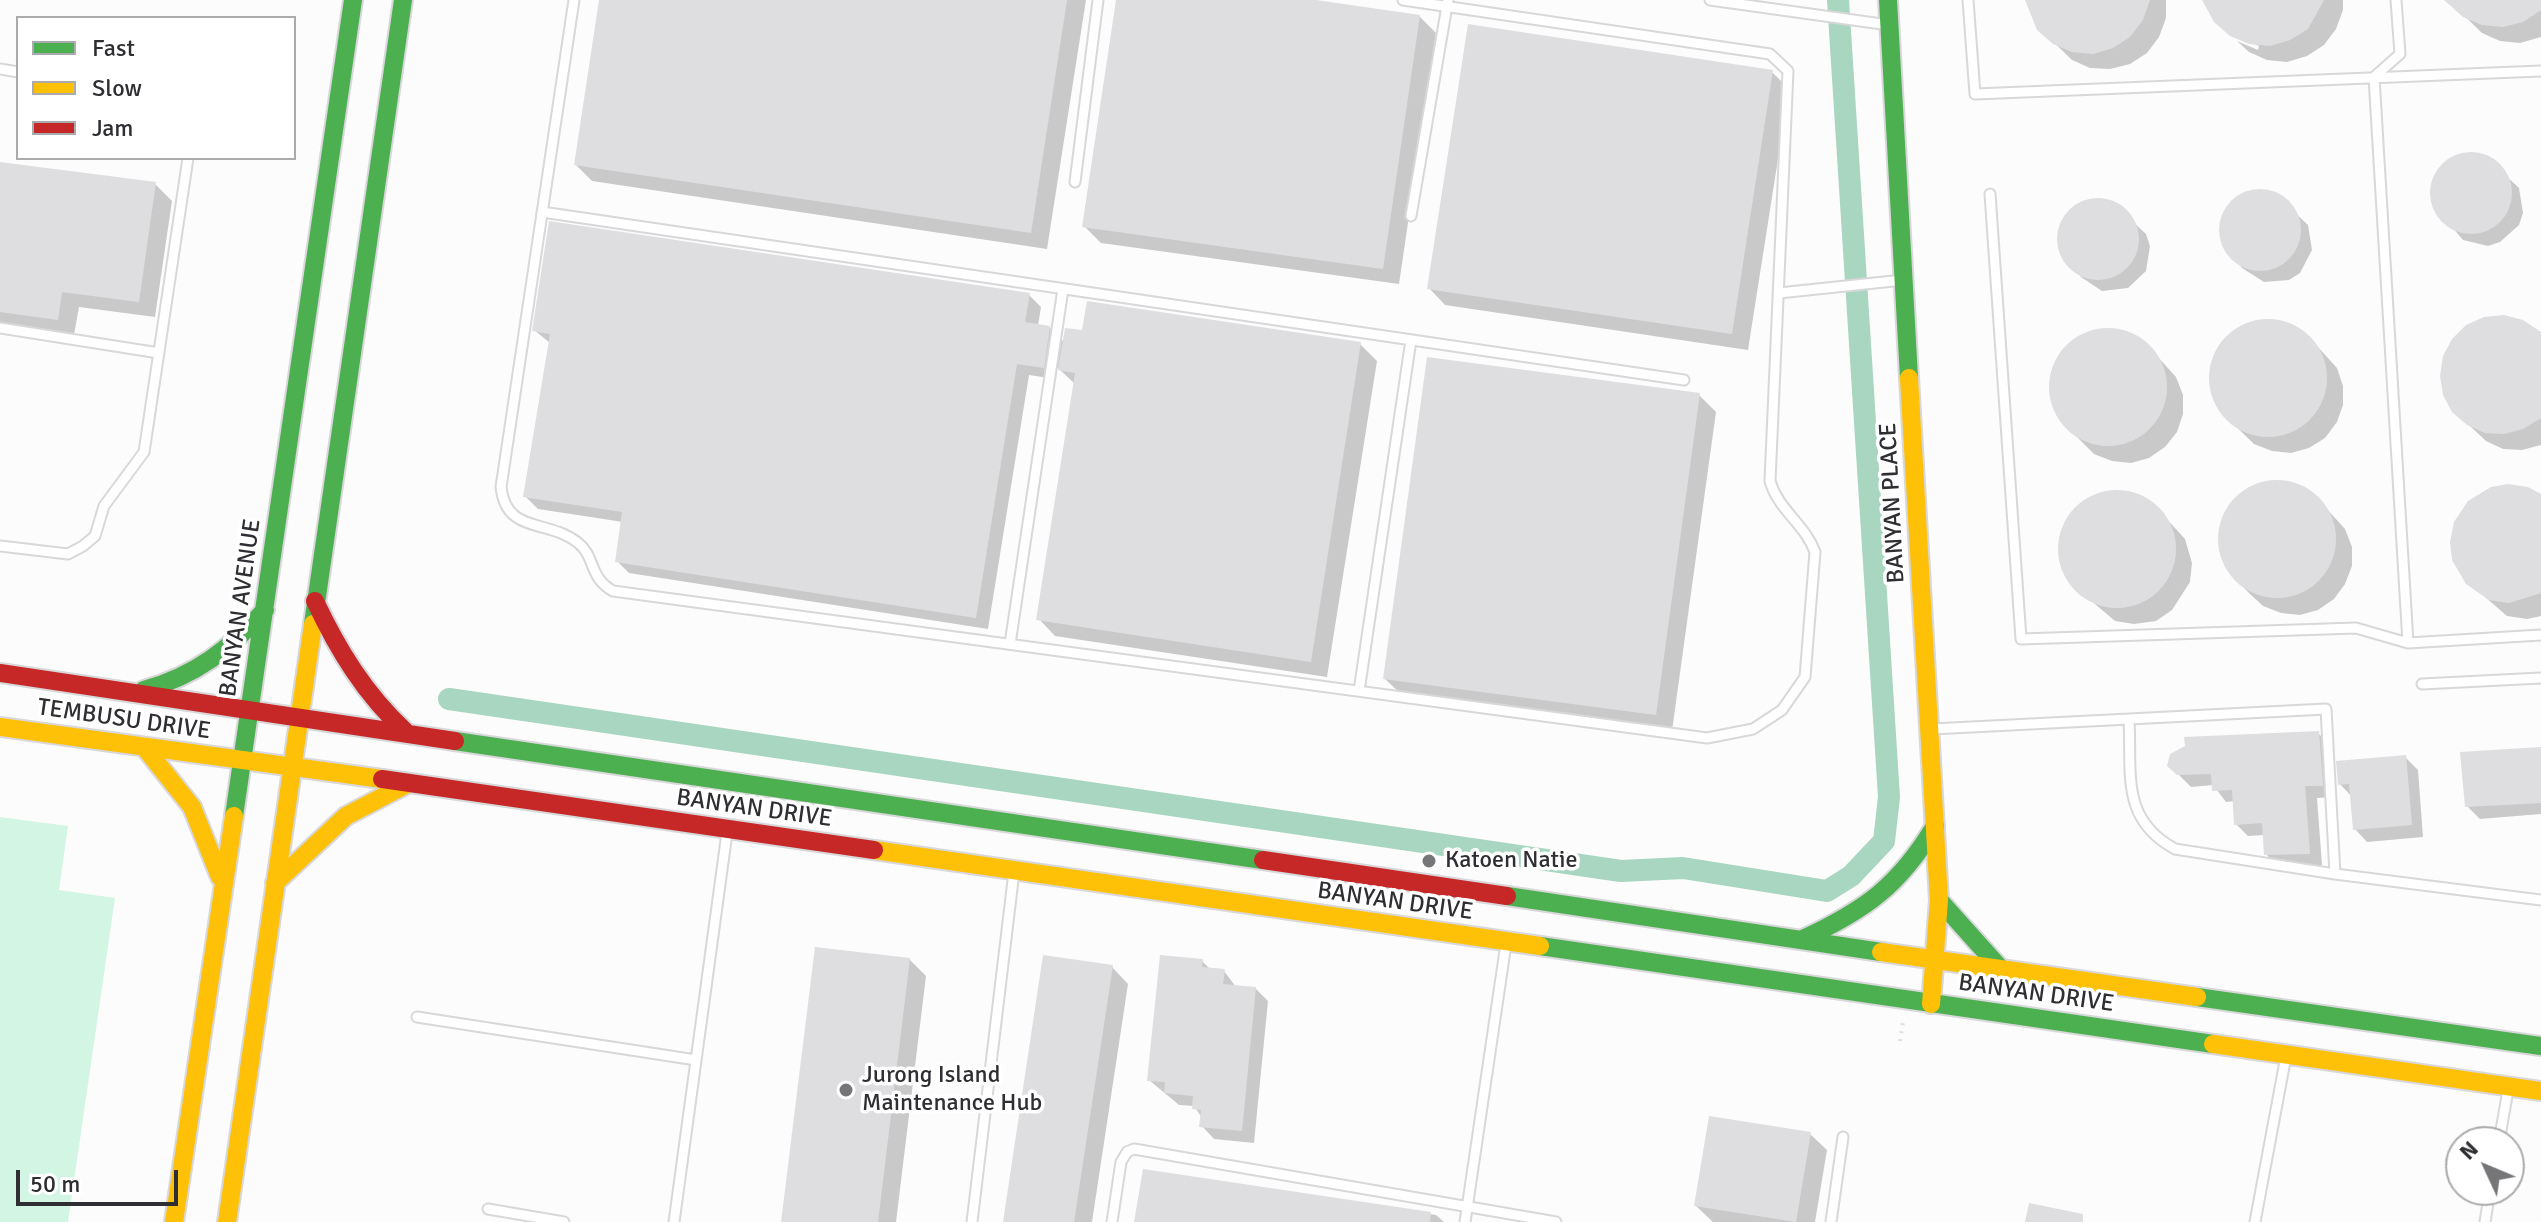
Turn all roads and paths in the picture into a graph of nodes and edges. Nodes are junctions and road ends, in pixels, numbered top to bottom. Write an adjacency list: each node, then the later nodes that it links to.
1 (353, 0): 28 (street, BANYAN AVENUE)
2 (403, 0): 27 (street)
3 (574, 0): 17 (lane)
4 (1098, 0): 15 (lane)
5 (1403, 0): 10 (lane)
6 (1710, 0): 11 (lane)
7 (1888, 0): 11 (street, BANYAN PLACE)
8 (1968, 0): 13 (lane)
9 (2396, 0): 13 (lane)
10 (1447, 3): 18 (lane); 21 (lane)
11 (1889, 26): 19 (street, BANYAN PLACE)
12 (2541, 71): 13 (lane)
13 (2374, 77): 30 (lane)
14 (188, 160): 24 (lane)
15 (1075, 182)
16 (1990, 194): 30 (lane)
17 (542, 212): 20 (lane); 31 (lane)
18 (1411, 216)
19 (1904, 280): 21 (lane); 41 (street, BANYAN PLACE)
20 (1063, 289): 23 (lane); 31 (lane)
21 (1779, 293): 35 (lane)
22 (0, 328): 24 (lane)
23 (1411, 340): 25 (lane); 35 (lane)
24 (159, 353): 26 (lane)
25 (1684, 380)
26 (0, 546)
27 (315, 601): 38 (street); 42 (street)
28 (266, 610): 36 (street); 37 (street, BANYAN AVENUE)
29 (2541, 635): 30 (lane)
30 (2408, 643)
31 (1010, 644): 35 (lane)
32 (0, 673): 36 (street, TEMBUSU DRIVE)
33 (2541, 678): 34 (lane)
34 (2422, 684)
35 (1359, 691)
36 (133, 693): 37 (street, TEMBUSU DRIVE)
37 (251, 710): 38 (street, BANYAN DRIVE); 44 (street, BANYAN AVENUE)
38 (299, 716): 42 (street, BANYAN DRIVE); 45 (street)
39 (2129, 719): 41 (lane); 50 (lane); 50 (lane)
40 (0, 727): 43 (street, TEMBUSU DRIVE)
41 (1930, 729): 47 (street, BANYAN PLACE)
42 (406, 731): 55 (street, BANYAN DRIVE)
43 (145, 748): 44 (street, TEMBUSU DRIVE); 52 (street)
44 (242, 762): 45 (street, BANYAN DRIVE); 52 (street, BANYAN AVENUE)
45 (292, 766): 46 (street, BANYAN DRIVE); 51 (street)
46 (409, 783): 48 (street, BANYAN DRIVE); 51 (street)
47 (1935, 826): 53 (street, BANYAN PLACE); 55 (street)
48 (727, 829): 49 (street, BANYAN DRIVE); 63 (lane)
49 (1014, 871): 56 (street, BANYAN DRIVE); 74 (lane)
50 (2335, 874): 54 (lane)
51 (275, 883): 71 (street)
52 (223, 888): 70 (street, BANYAN AVENUE)
53 (1939, 900): 57 (street, BANYAN PLACE); 58 (street)
54 (2541, 900)
55 (1803, 939): 57 (street, BANYAN DRIVE)
56 (1506, 942): 59 (street, BANYAN DRIVE); 68 (lane)
57 (1936, 960): 58 (street, BANYAN DRIVE); 59 (street, BANYAN PLACE)
58 (2000, 968): 61 (street, BANYAN DRIVE)
59 (1931, 1004): 62 (street, BANYAN DRIVE)
60 (417, 1017): 63 (lane)
61 (2541, 1046)
62 (2286, 1055): 64 (street, BANYAN DRIVE); 79 (lane)
63 (696, 1060): 73 (lane)
64 (2509, 1087): 65 (street, BANYAN DRIVE); 66 (lane)
65 (2541, 1091)
66 (2502, 1126)
67 (1843, 1137): 78 (lane)
68 (1467, 1208): 75 (lane); 76 (lane); 77 (lane)
69 (488, 1209): 72 (lane)
70 (174, 1222)
71 (227, 1222)
72 (564, 1222)
73 (674, 1222)
74 (972, 1222)
75 (1112, 1222)
76 (1465, 1222)
77 (1556, 1222)
78 (1831, 1222)
79 (2255, 1222)

